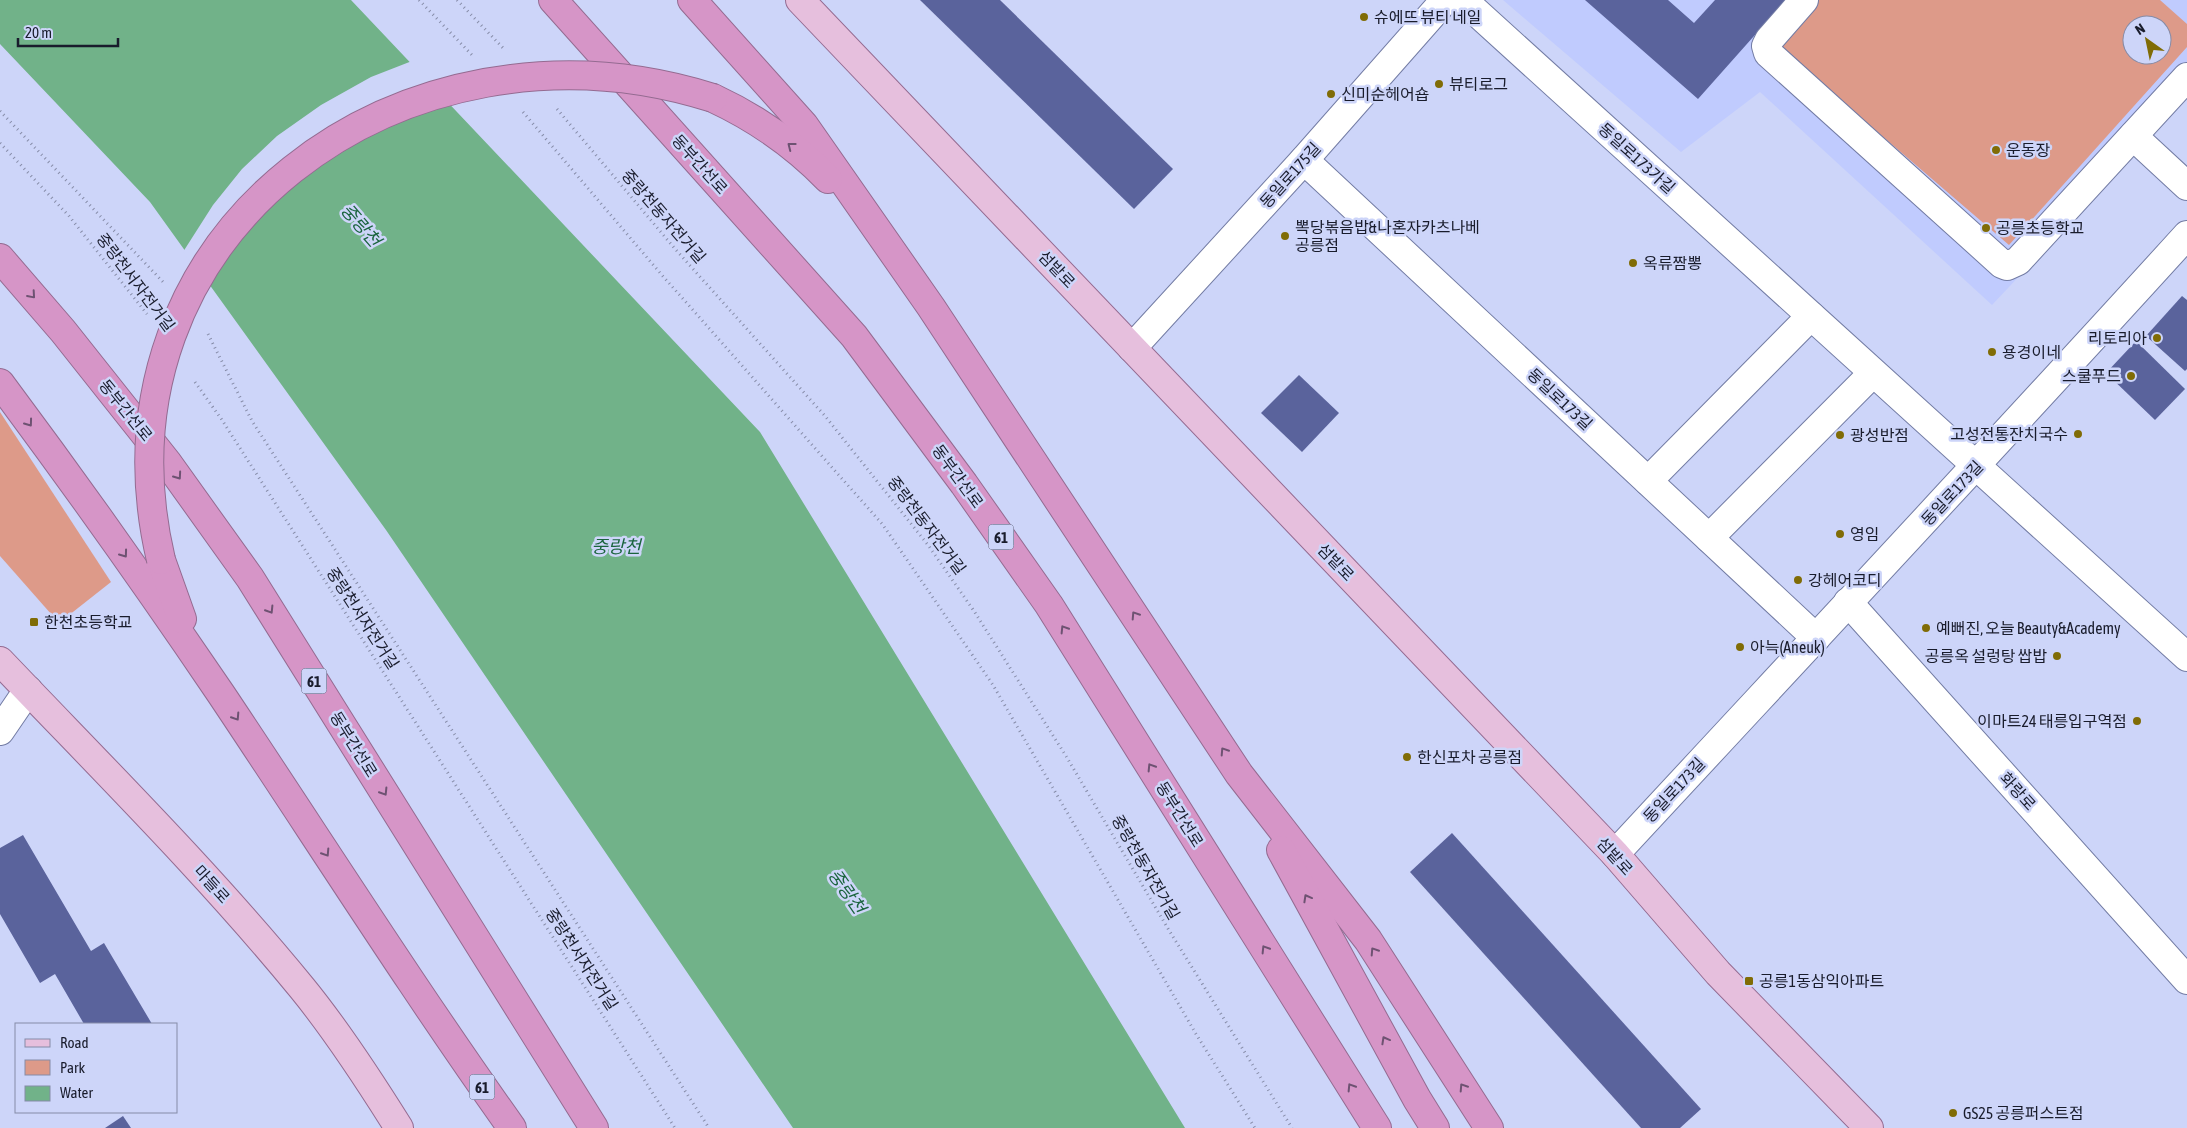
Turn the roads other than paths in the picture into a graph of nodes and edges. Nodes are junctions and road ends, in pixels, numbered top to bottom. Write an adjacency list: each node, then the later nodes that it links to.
1 (553, 0): 36 (highway, 동부간선로 / 61, one-way to 1)
2 (692, 0): 12 (highway)
3 (800, 0): 15 (main road, 섬밭로)
4 (1445, 0): 9 (street, 동일로175길)
5 (1463, 0): 14 (street, 동일로173가길)
6 (1804, 0): 8 (street)
7 (2187, 77): 8 (street)
8 (2133, 136): 10 (street)
9 (1304, 160): 15 (street, 동일로175길); 19 (street, 동일로173길)
10 (2187, 186)
11 (2187, 235): 18 (street, 동일로173길)
12 (886, 244): 26 (highway, one-way to 26, bridge); 28 (highway, one-way to 12)
13 (0, 258): 35 (highway, 동부간선로 / 61, one-way to 35)
14 (1811, 316): 16 (street, 동일로173가길); 19 (street)
15 (1132, 348): 29 (main road, 섬밭로)
16 (1874, 373): 18 (street, 동일로173가길); 20 (street)
17 (0, 383): 26 (highway, one-way to 26)
18 (1976, 467): 21 (street, 동일로173길); 23 (street)
19 (1648, 481): 20 (street, 동일로173길)
20 (1709, 538): 22 (street, 동일로173길)
21 (1848, 602): 22 (street, 동일로173길); 30 (street, 화랑로)
22 (1816, 638): 29 (street, 동일로173길)
23 (2187, 657)
24 (0, 661): 25 (main road, 마들로)
25 (28, 690): 27 (street); 32 (main road, 마들로)
26 (220, 693): 31 (highway, one-way to 31)
27 (0, 731)
28 (1239, 774): 37 (highway, one-way to 28); 38 (highway, one-way to 28)
29 (1615, 854): 39 (main road, 섬밭로)
30 (2187, 980)
31 (453, 1046): 33 (highway); 34 (highway, 61)
32 (399, 1128)
33 (500, 1128)
34 (512, 1128)
35 (594, 1128)
36 (1376, 1128)
37 (1435, 1128)
38 (1489, 1128)
39 (1869, 1128)

